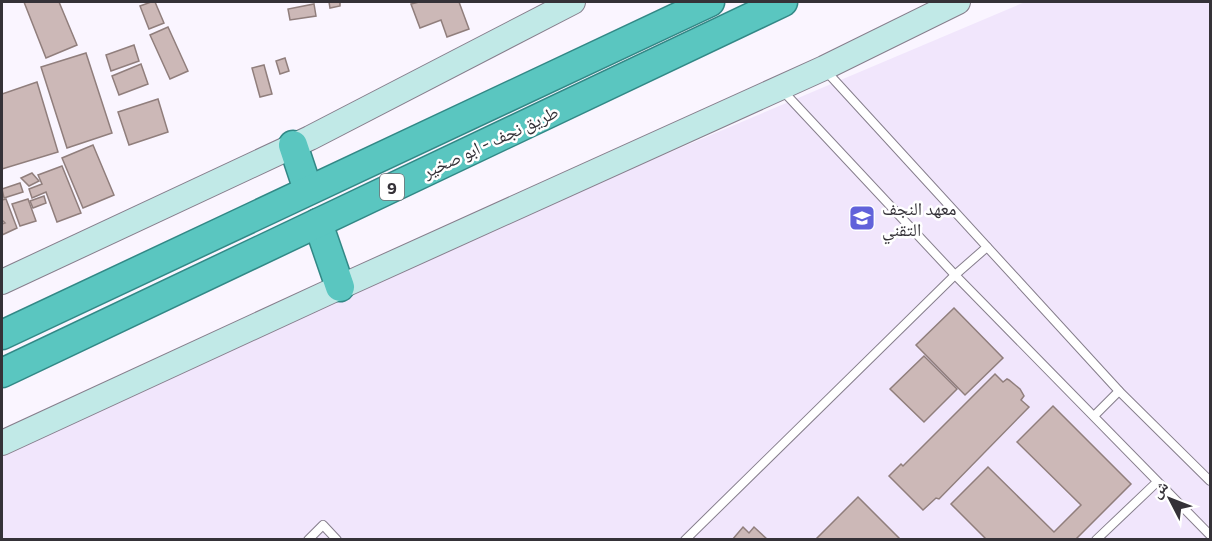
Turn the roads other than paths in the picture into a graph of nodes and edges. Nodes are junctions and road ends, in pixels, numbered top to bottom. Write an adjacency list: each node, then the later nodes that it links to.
1 (573, 2): 7 (main road)
2 (710, 2): 8 (highway, طريق نجف - ابو صخير / 9)
3 (783, 2): 9 (highway, طريق نجف - ابو صخير / 9)
4 (958, 2): 5 (main road)
5 (824, 68): 6 (main road); 10 (lane)
6 (780, 88): 11 (lane); 13 (main road)
7 (293, 145): 8 (highway); 12 (main road)
8 (308, 190): 14 (highway, طريق نجف - ابو صخير / 9)
9 (318, 223): 13 (highway); 16 (highway, طريق نجف - ابو صخير / 9)
10 (987, 247): 11 (lane); 19 (lane)
11 (955, 275): 20 (lane); 27 (lane)
12 (2, 282)
13 (340, 287): 21 (main road)
14 (73, 301): 15 (highway, طريق نجف - ابو صخير / 9); 16 (highway)
15 (11, 330): 17 (highway)
16 (85, 334): 17 (highway, طريق نجف - ابو صخير / 9)
17 (30, 360): 18 (highway, طريق نجف - ابو صخير / 9)
18 (2, 373)
19 (1119, 392): 20 (lane); 22 (lane)
20 (1095, 415): 23 (lane)
21 (2, 443)
22 (1210, 481)
23 (1157, 482): 24 (lane); 28 (lane)
24 (1210, 535)
25 (308, 540): 26 (lane)
26 (337, 540)
27 (685, 540)
28 (1096, 540)

